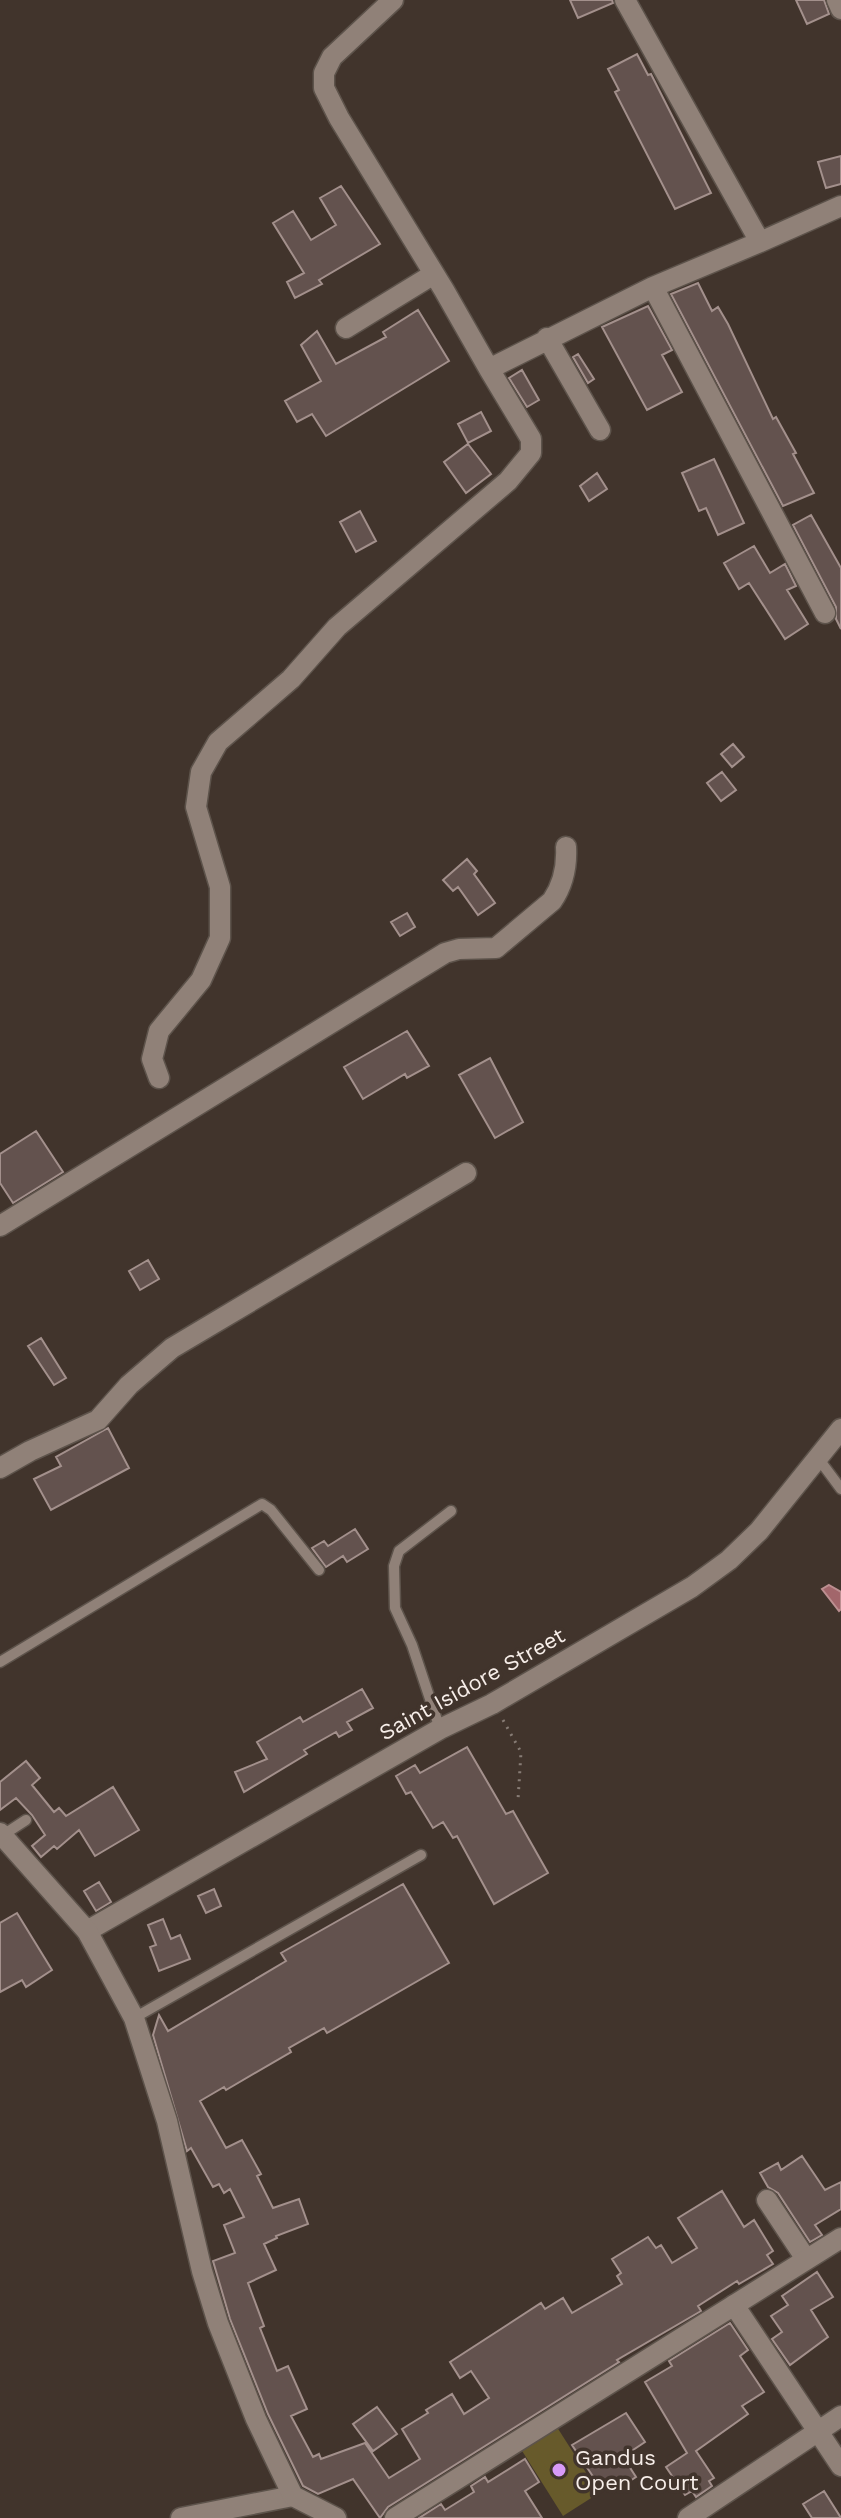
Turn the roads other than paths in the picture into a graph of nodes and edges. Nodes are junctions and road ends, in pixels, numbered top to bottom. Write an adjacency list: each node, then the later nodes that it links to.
1 (393, 0): 7 (street)
2 (625, 0): 6 (street)
3 (837, 0): 4 (street)
4 (841, 9)
5 (841, 206): 6 (street)
6 (760, 242): 8 (street)
7 (434, 274): 9 (street); 11 (street)
8 (653, 287): 10 (street); 13 (street)
9 (346, 328)
10 (547, 338): 11 (street); 12 (street)
11 (489, 369): 15 (street)
12 (600, 430)
13 (825, 613)
14 (566, 847): 17 (street)
15 (159, 1078)
16 (466, 1173): 20 (street)
17 (0, 1226)
18 (841, 1429): 19 (street, Saint Isidore Street)
19 (818, 1458): 21 (lane); 25 (street, Saint Isidore Street)
20 (0, 1468)
21 (841, 1489)
22 (451, 1511): 25 (lane)
23 (319, 1570): 24 (lane)
24 (0, 1662)
25 (440, 1729): 29 (street, Saint Isidore Street)
26 (26, 1820): 27 (lane)
27 (1, 1834): 29 (street)
28 (421, 1855): 30 (lane)
29 (87, 1931): 30 (street)
30 (134, 2018): 38 (street)
31 (767, 2200): 33 (street)
32 (841, 2238): 33 (street)
33 (806, 2259): 34 (street)
34 (734, 2305): 36 (street); 41 (street)
35 (841, 2416): 36 (street)
36 (817, 2432): 37 (street); 42 (street)
37 (841, 2466)
38 (293, 2496): 39 (street); 40 (street)
39 (181, 2518)
40 (336, 2518)
41 (395, 2518)
42 (688, 2518)

